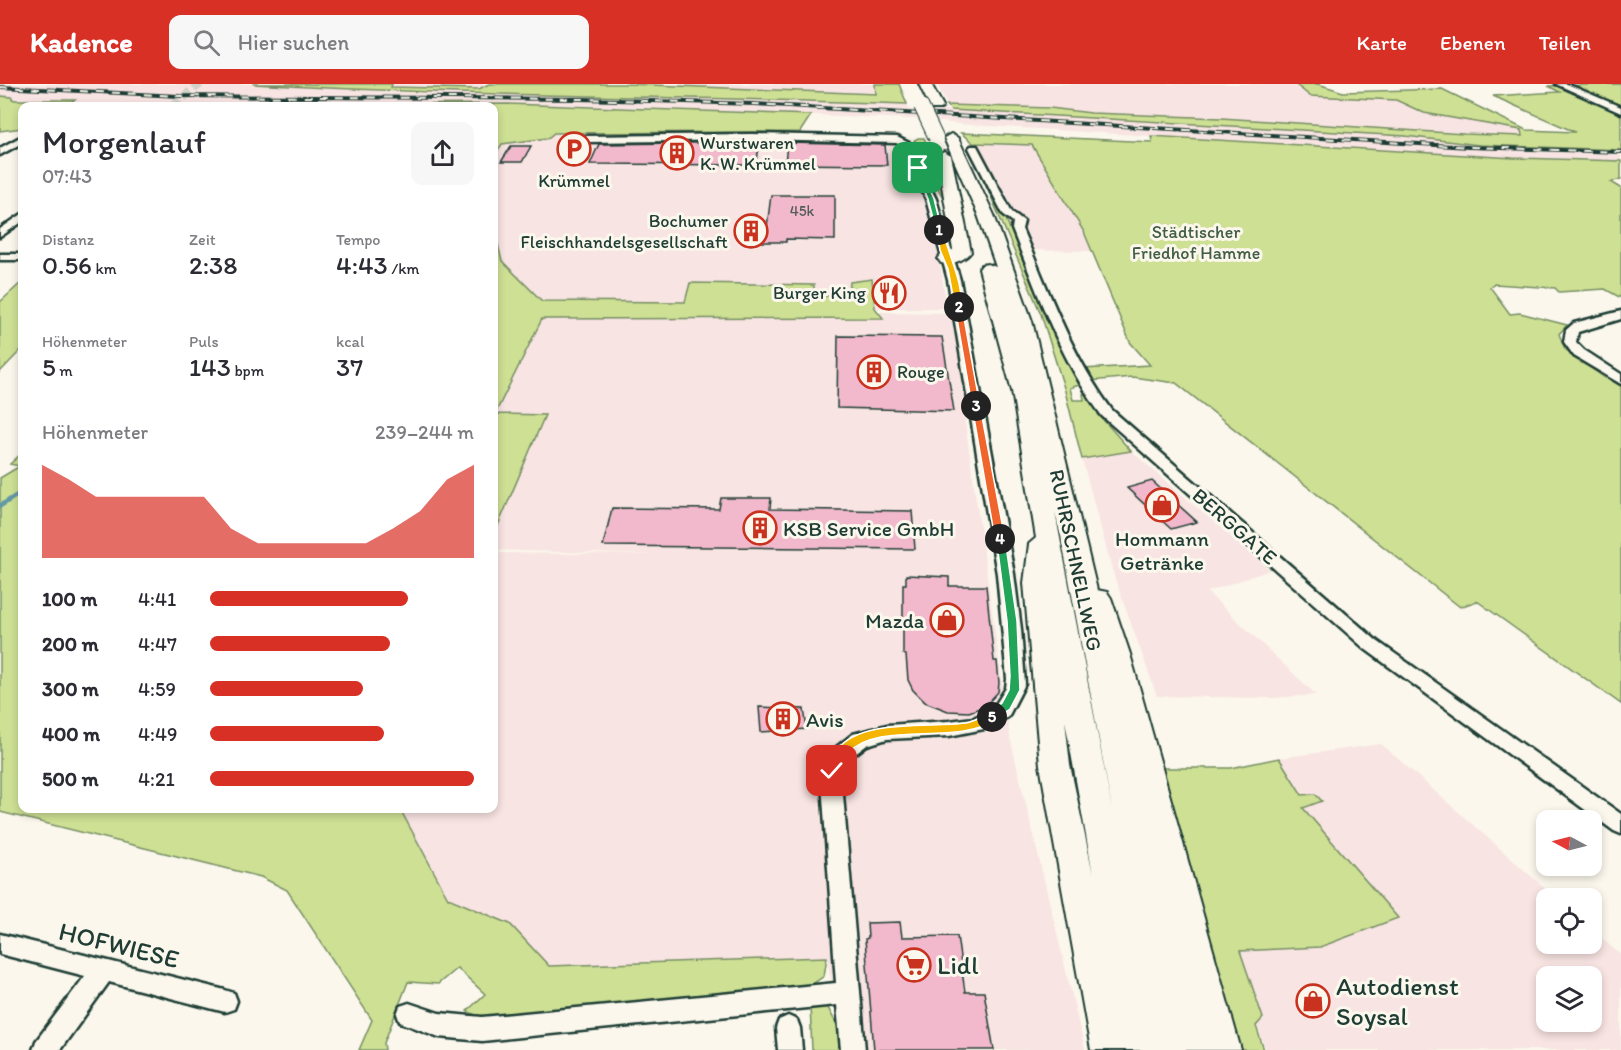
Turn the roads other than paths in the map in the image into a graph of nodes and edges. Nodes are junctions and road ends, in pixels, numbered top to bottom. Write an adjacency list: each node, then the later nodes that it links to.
1 (912, 84): 6 (highway, RUHRSCHNELLWEG)
2 (925, 84): 6 (highway, RUHRSCHNELLWEG)
3 (1560, 84): 5 (street)
4 (1621, 102): 5 (street)
5 (1607, 104): 7 (street)
6 (928, 106): 8 (highway, RUHRSCHNELLWEG)
7 (1621, 110)
8 (944, 138): 13 (highway, RUHRSCHNELLWEG); 21 (highway, RUHRSCHNELLWEG)
9 (18, 141): 12 (street)
10 (574, 142): 18 (street)
11 (974, 148): 22 (street, BERGGATE)
12 (0, 152)
13 (944, 156): 18 (highway); 21 (highway, RUHRSCHNELLWEG)
14 (18, 220): 15 (street)
15 (0, 234)
16 (0, 257): 17 (street)
17 (18, 257)
18 (947, 260): 25 (street)
19 (1621, 315): 20 (street)
20 (1621, 380)
21 (1054, 502): 28 (highway, RUHRSCHNELLWEG); 31 (highway); 32 (highway, RUHRSCHNELLWEG)
22 (1616, 819)
23 (0, 944): 24 (street, HOFWIESE)
24 (104, 970): 26 (street, HOFWIESE); 29 (street)
25 (848, 993): 27 (street); 30 (street)
26 (225, 1001)
27 (409, 1014)
28 (1209, 1046)
29 (45, 1050)
30 (853, 1050)
31 (1110, 1050)
32 (1147, 1050)

